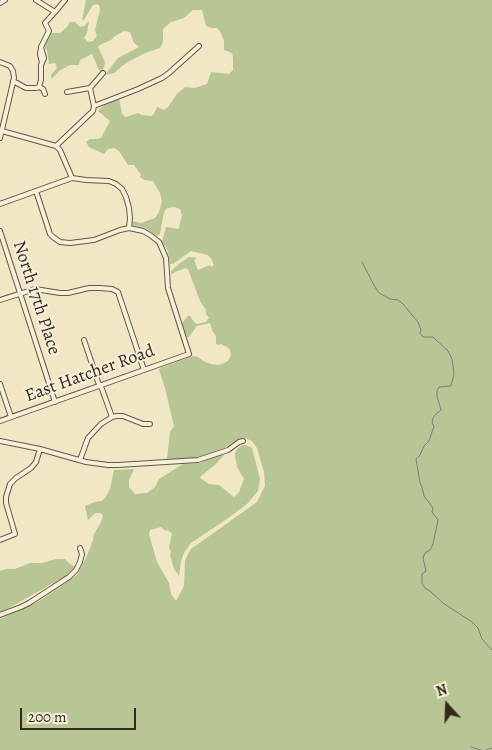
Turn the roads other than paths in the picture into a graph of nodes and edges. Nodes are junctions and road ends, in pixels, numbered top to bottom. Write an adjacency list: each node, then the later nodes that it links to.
1 (4, 0): 4 (street)
2 (36, 0): 5 (street)
3 (65, 0): 5 (street)
4 (0, 3)
5 (55, 12): 10 (street)
6 (199, 46): 14 (street)
7 (0, 62): 9 (street)
8 (103, 73): 11 (street)
9 (13, 82): 10 (street); 15 (street)
10 (39, 87): 13 (street)
11 (90, 88): 12 (street); 14 (street)
12 (67, 92)
13 (45, 94)
14 (94, 106): 17 (street)
15 (2, 131): 16 (street); 17 (street)
16 (0, 138)
17 (56, 146): 18 (street)
18 (72, 178): 19 (street); 21 (street)
19 (36, 191): 20 (street); 21 (street)
20 (0, 204)
21 (129, 228): 26 (street, East Hatcher Road)
22 (0, 231): 23 (street, North 17th Place)
23 (20, 293): 24 (street); 26 (street); 29 (street, North 17th Place)
24 (0, 300)
25 (84, 340): 28 (street)
26 (144, 370): 28 (street, East Hatcher Road)
27 (0, 384): 30 (street)
28 (100, 386): 29 (street, East Hatcher Road); 31 (street)
29 (55, 402): 30 (street, East Hatcher Road)
30 (11, 417): 32 (street, East Hatcher Road)
31 (112, 417): 33 (street); 37 (street)
32 (0, 421)
33 (150, 424)
34 (0, 441): 36 (street)
35 (244, 441): 37 (street)
36 (40, 449): 37 (street); 38 (street)
37 (80, 460)
38 (0, 540)
39 (80, 548): 40 (street)
40 (0, 615)

